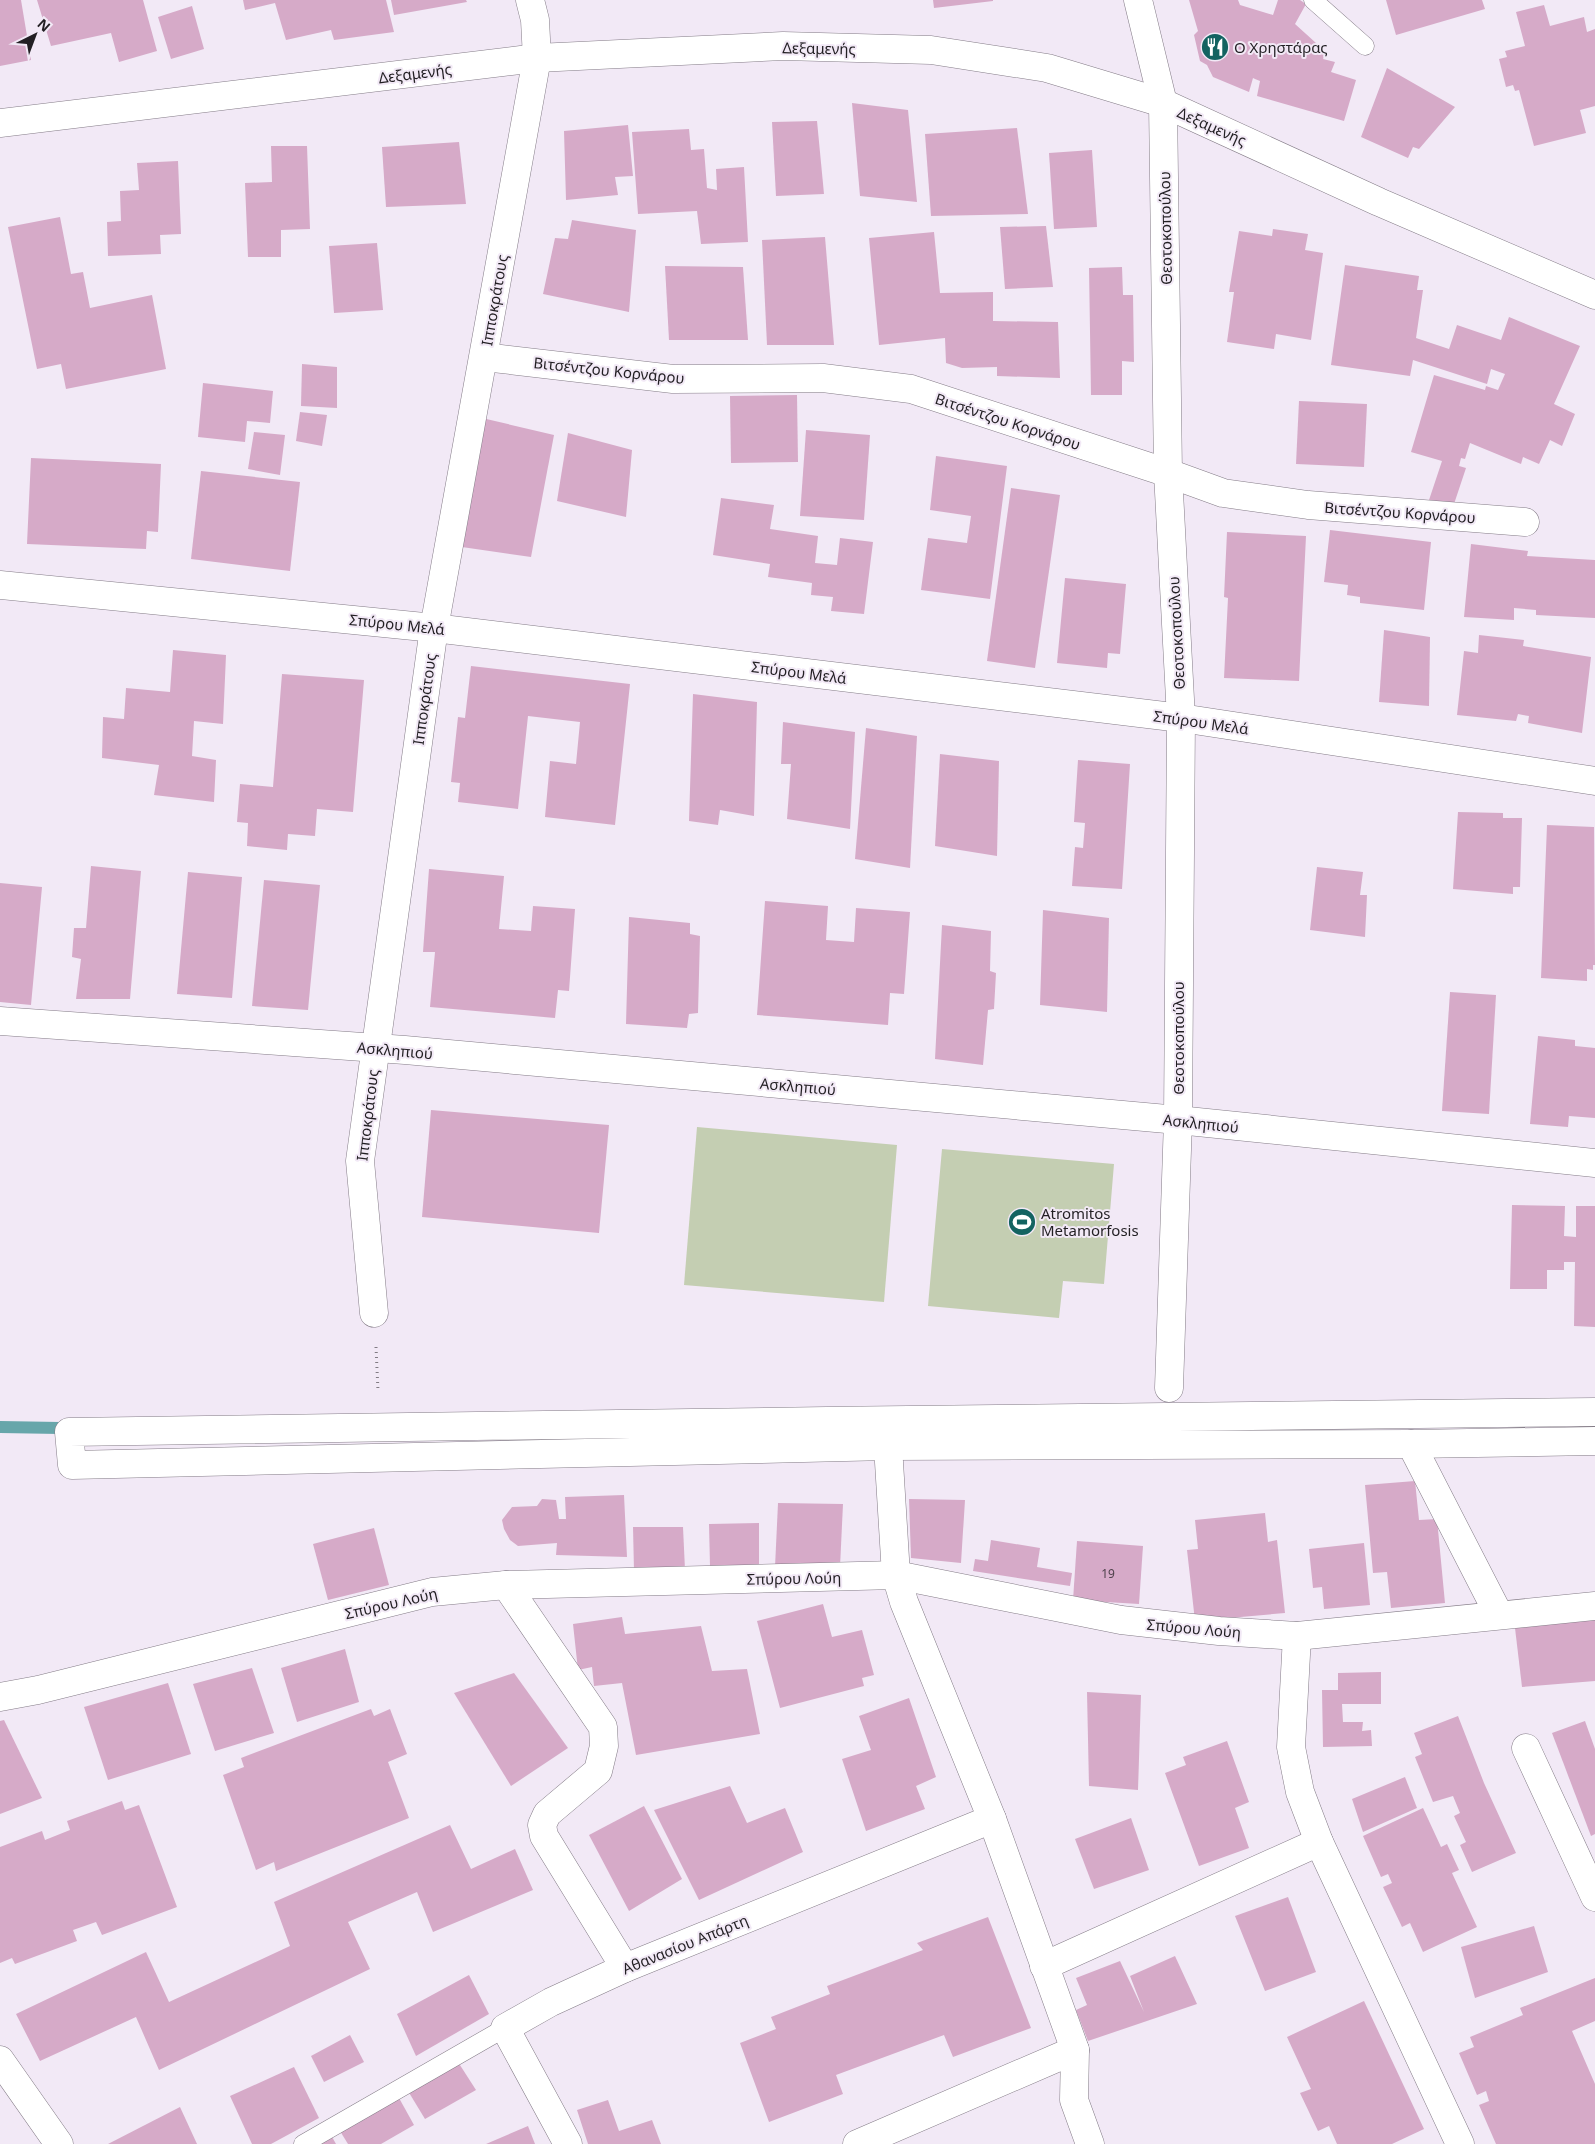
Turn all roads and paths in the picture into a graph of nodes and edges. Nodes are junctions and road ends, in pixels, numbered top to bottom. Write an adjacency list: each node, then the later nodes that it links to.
1 (530, 0): 5 (street, Ιπποκράτους)
2 (1138, 0): 6 (street, Θεοτοκοπούλου)
3 (1313, 0): 4 (lane)
4 (1365, 46)
5 (537, 58): 6 (street, Δεξαμενής); 7 (street, Δεξαμενής); 9 (street, Ιπποκράτους)
6 (1163, 103): 8 (street, Δεξαμενής); 10 (street, Θεοτοκοπούλου)
7 (0, 123)
8 (1595, 294)
9 (484, 357): 10 (street, Βιτσέντζου Κορνάρου); 13 (street, Ιπποκράτους)
10 (1168, 473): 11 (street, Βιτσέντζου Κορνάρου); 14 (street, Θεοτοκοπούλου)
11 (1525, 522)
12 (0, 585): 13 (street, Σπύρου Μελά)
13 (434, 628): 14 (street, Σπύρου Μελά); 17 (street, Ιπποκράτους)
14 (1181, 718): 15 (street, Σπύρου Μελά); 18 (street, Θεοτοκοπούλου)
15 (1595, 781)
16 (0, 1022): 17 (street, Ασκληπιού)
17 (376, 1048): 18 (street, Ασκληπιού); 20 (street, Ιπποκράτους)
18 (1178, 1120): 19 (street, Ασκληπιού); 21 (street, Θεοτοκοπούλου)
19 (1595, 1162)
20 (374, 1313): 23 (path)
21 (1169, 1388)
22 (1595, 1412): 23 (street)
23 (379, 1425): 26 (street)
24 (1595, 1441): 25 (street)
25 (1411, 1444): 26 (street); 30 (street)
26 (888, 1446): 27 (street)
27 (896, 1575): 28 (street, Σπύρου Λούη); 31 (street, Σπύρου Λούη); 34 (street)
28 (506, 1585): 32 (street, Σπύρου Λούη); 38 (street)
29 (1595, 1606): 30 (street, Σπύρου Λούη)
30 (1499, 1615): 31 (street, Σπύρου Λούη)
31 (1297, 1636): 35 (street)
32 (0, 1697)
33 (1526, 1748): 36 (street)
34 (992, 1819): 37 (street); 38 (street, Αθανασίου Απάρτη)
35 (1319, 1842): 37 (street); 47 (street)
36 (1595, 1897)
37 (1044, 1966): 40 (street)
38 (625, 1968): 39 (street, Αθανασίου Απάρτη)
39 (505, 2028): 43 (lane); 44 (street)
40 (1075, 2050): 45 (street); 46 (street)
41 (0, 2060): 42 (street)
42 (59, 2144)
43 (303, 2144)
44 (568, 2144)
45 (857, 2144)
46 (1090, 2144)
47 (1460, 2144)

